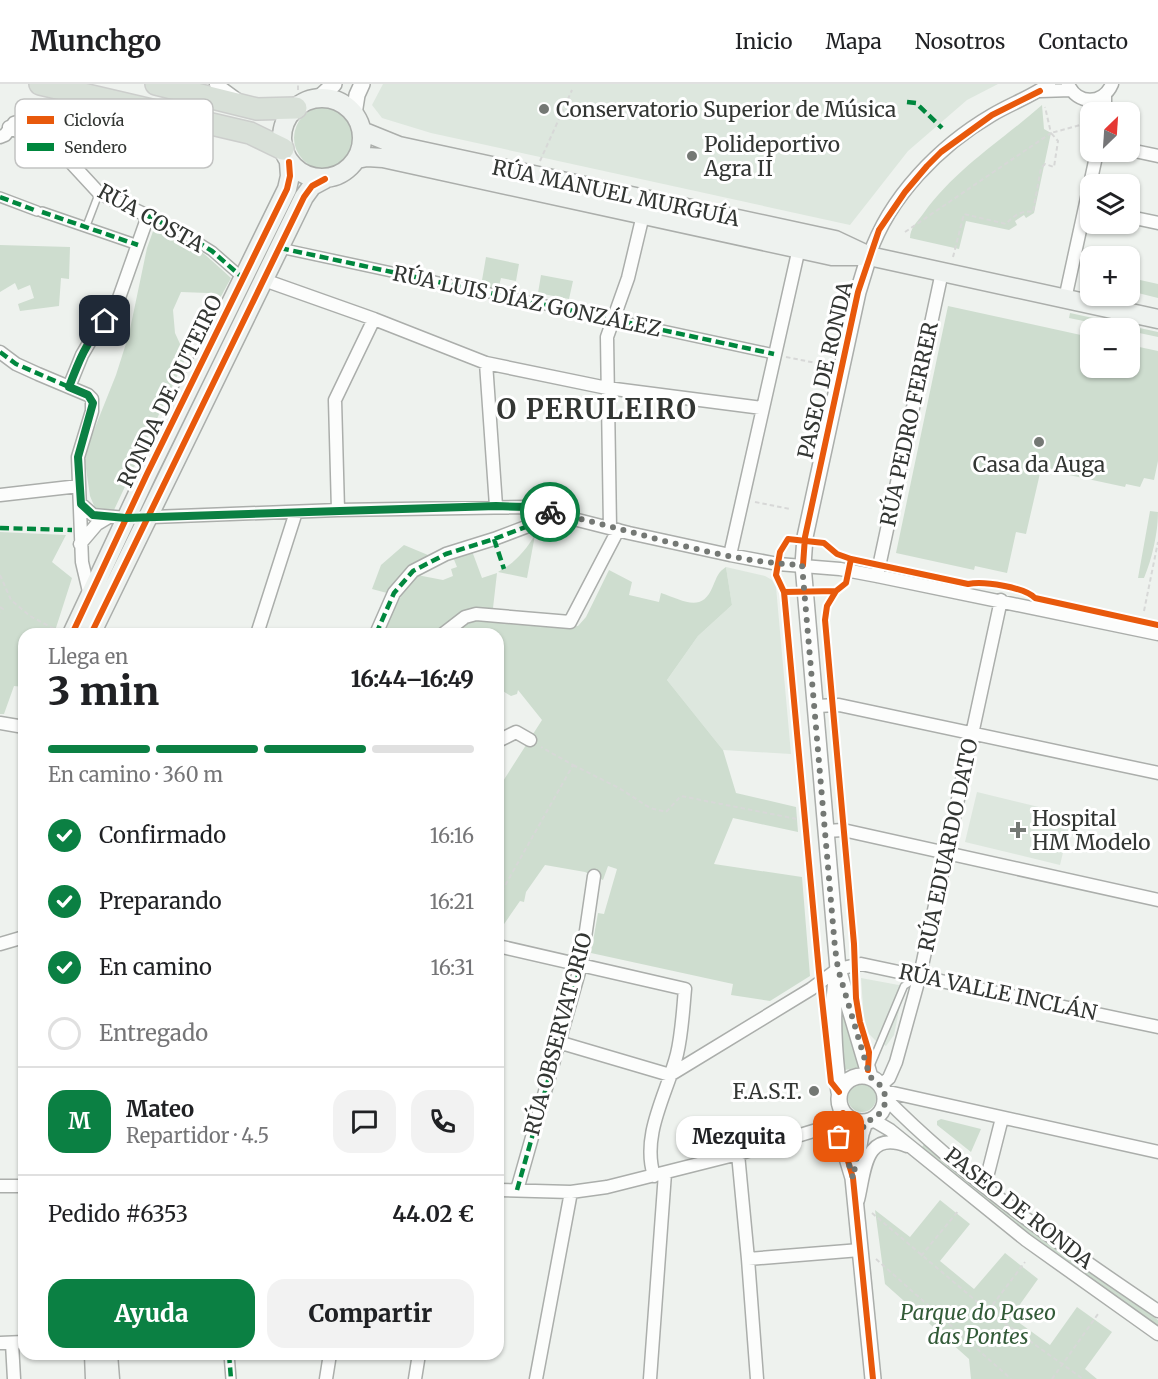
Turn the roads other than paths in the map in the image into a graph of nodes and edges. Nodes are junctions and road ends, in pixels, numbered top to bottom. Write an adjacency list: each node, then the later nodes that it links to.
1 (40, 84): 10 (highway)
2 (156, 84): 14 (highway)
3 (216, 84): 14 (street)
4 (334, 84): 9 (street)
5 (362, 84): 15 (street)
6 (1044, 87): 7 (street, PASEO DE RONDA); 39 (street, PASEO DE RONDA)
7 (1070, 87): 12 (street)
8 (1108, 89): 13 (street)
9 (319, 98): 11 (main road); 15 (main road)
10 (105, 99)
11 (297, 99): 14 (highway); 23 (main road, RONDA DE OUTEIRO)
12 (1085, 102)
13 (1093, 102)
14 (245, 107)
15 (354, 114): 20 (main road)
16 (15, 124): 18 (street)
17 (213, 124): 23 (highway)
18 (9, 128): 19 (street, RÚA COSTA); 21 (street)
19 (15, 131)
20 (362, 131): 25 (main road); 39 (main road, RÚA MANUEL MURGUÍA)
21 (0, 137)
22 (1140, 152): 24 (street)
23 (286, 155): 27 (main road); 41 (main road, RONDA DE OUTEIRO)
24 (1158, 156)
25 (357, 159): 27 (main road, RONDA DE OUTEIRO); 30 (main road, RÚA MANUEL MURGUÍA)
26 (76, 168): 28 (street, RÚA COSTA)
27 (325, 179): 37 (main road, RONDA DE OUTEIRO)
28 (99, 193): 31 (street, RÚA COSTA); 34 (lane)
29 (0, 197): 34 (street)
30 (643, 215): 38 (main road, RÚA MANUEL MURGUÍA); 46 (street)
31 (148, 216): 36 (street); 41 (street, RÚA COSTA)
32 (1140, 219): 33 (street)
33 (1158, 223)
34 (86, 227): 36 (street)
35 (1081, 234): 43 (street)
36 (138, 245): 50 (street)
37 (279, 248): 42 (main road, RONDA DE OUTEIRO); 46 (street, RÚA LUIS DÍAZ GONZÁLEZ)
38 (799, 248): 39 (main road, RÚA MANUEL MURGUÍA); 48 (street)
39 (869, 256): 40 (main road, RÚA MANUEL MURGUÍA); 66 (street, PASEO DE RONDA)
40 (942, 272): 43 (main road, RÚA MANUEL MURGUÍA); 67 (street, RÚA PEDRO FERRER)
41 (244, 279): 62 (main road, RONDA DE OUTEIRO)
42 (264, 280): 45 (street); 60 (main road, RONDA DE OUTEIRO)
43 (1065, 299): 44 (main road, RÚA MANUEL MURGUÍA)
44 (1158, 319)
45 (374, 320): 49 (street); 57 (street)
46 (613, 320): 48 (street, RÚA LUIS DÍAZ GONZÁLEZ); 51 (street)
47 (0, 352): 50 (street)
48 (779, 355): 52 (street)
49 (486, 363): 51 (street); 56 (street)
50 (69, 387): 53 (street)
51 (607, 388): 52 (street); 63 (street)
52 (762, 408): 65 (street)
53 (80, 486): 54 (street); 55 (street)
54 (0, 495)
55 (81, 504): 61 (street); 64 (street)
56 (496, 506): 57 (street); 59 (street)
57 (338, 510): 58 (street)
58 (296, 512): 60 (street); 72 (street)
59 (560, 514): 63 (street); 73 (street)
60 (147, 517): 62 (street, RONDA DE OUTEIRO); 71 (main road, RONDA DE OUTEIRO)
61 (107, 518): 62 (street); 64 (street)
62 (126, 518): 68 (main road, RONDA DE OUTEIRO)
63 (614, 529): 65 (street); 74 (street)
64 (80, 544): 68 (street)
65 (730, 555): 66 (street)
66 (802, 565): 67 (street); 76 (street, PASEO DE RONDA)
67 (877, 576): 69 (street)
68 (90, 596): 70 (main road, RONDA DE OUTEIRO)
69 (1001, 600): 75 (street); 79 (street, RÚA EDUARDO DATO)
70 (69, 628)
71 (94, 628)
72 (259, 628)
73 (379, 628)
74 (451, 628)
75 (1158, 634)
76 (816, 706): 79 (street); 83 (street, PASEO DE RONDA)
77 (18, 726): 78 (street)
78 (1, 727)
79 (972, 732): 82 (street); 84 (street, RÚA EDUARDO DATO)
80 (504, 738): 81 (street)
81 (530, 740)
82 (1158, 773)
83 (826, 831): 84 (street); 91 (street, PASEO DE RONDA)
84 (947, 854): 86 (street); 92 (street, RÚA EDUARDO DATO)
85 (594, 876): 90 (street, RÚA OBSERVATORIO)
86 (1158, 900)
87 (18, 939): 88 (street)
88 (0, 944)
89 (504, 947): 90 (street)
90 (581, 965): 94 (street, RÚA OBSERVATORIO); 95 (street)
91 (838, 969): 92 (street, RÚA VALLE INCLÁN); 95 (street); 96 (street); 97 (street)
92 (920, 975): 93 (street, RÚA VALLE INCLÁN); 96 (street, RÚA EDUARDO DATO); 96 (lane)
93 (1158, 1027)
94 (558, 1041): 95 (street); 112 (street, RÚA OBSERVATORIO)
95 (670, 1075): 106 (street)
96 (878, 1084): 97 (street); 99 (street); 100 (street); 108 (street, PASEO DE RONDA)
97 (840, 1092): 98 (street)
98 (845, 1118): 100 (street); 101 (street); 102 (street)
99 (1002, 1118): 104 (street); 108 (street)
100 (869, 1121): 103 (street, PASEO DE RONDA); 107 (street)
101 (826, 1127): 102 (street); 105 (street)
102 (842, 1141): 107 (street)
103 (913, 1148): 114 (street, PASEO DE RONDA); 118 (street, PASEO DE RONDA)
104 (1158, 1152)
105 (738, 1154): 106 (street); 116 (street)
106 (660, 1174): 113 (street); 132 (street)
107 (853, 1178): 114 (street)
108 (985, 1185): 117 (street, PASEO DE RONDA)
109 (0, 1186): 110 (street)
110 (18, 1186)
111 (504, 1190): 112 (street)
112 (517, 1190): 113 (street)
113 (571, 1192): 131 (street)
114 (856, 1208): 115 (street)
115 (860, 1250): 116 (street); 134 (street)
116 (748, 1258): 133 (street)
117 (1158, 1311)
118 (1158, 1334)
119 (12, 1343): 125 (street)
120 (94, 1360): 126 (main road)
121 (108, 1360): 127 (main road)
122 (229, 1360): 128 (street)
123 (329, 1360): 129 (street)
124 (417, 1360): 130 (street)
125 (14, 1379)
126 (95, 1379)
127 (110, 1379)
128 (231, 1379)
129 (326, 1379)
130 (415, 1379)
131 (536, 1379)
132 (650, 1379)
133 (757, 1379)
134 (873, 1379)

